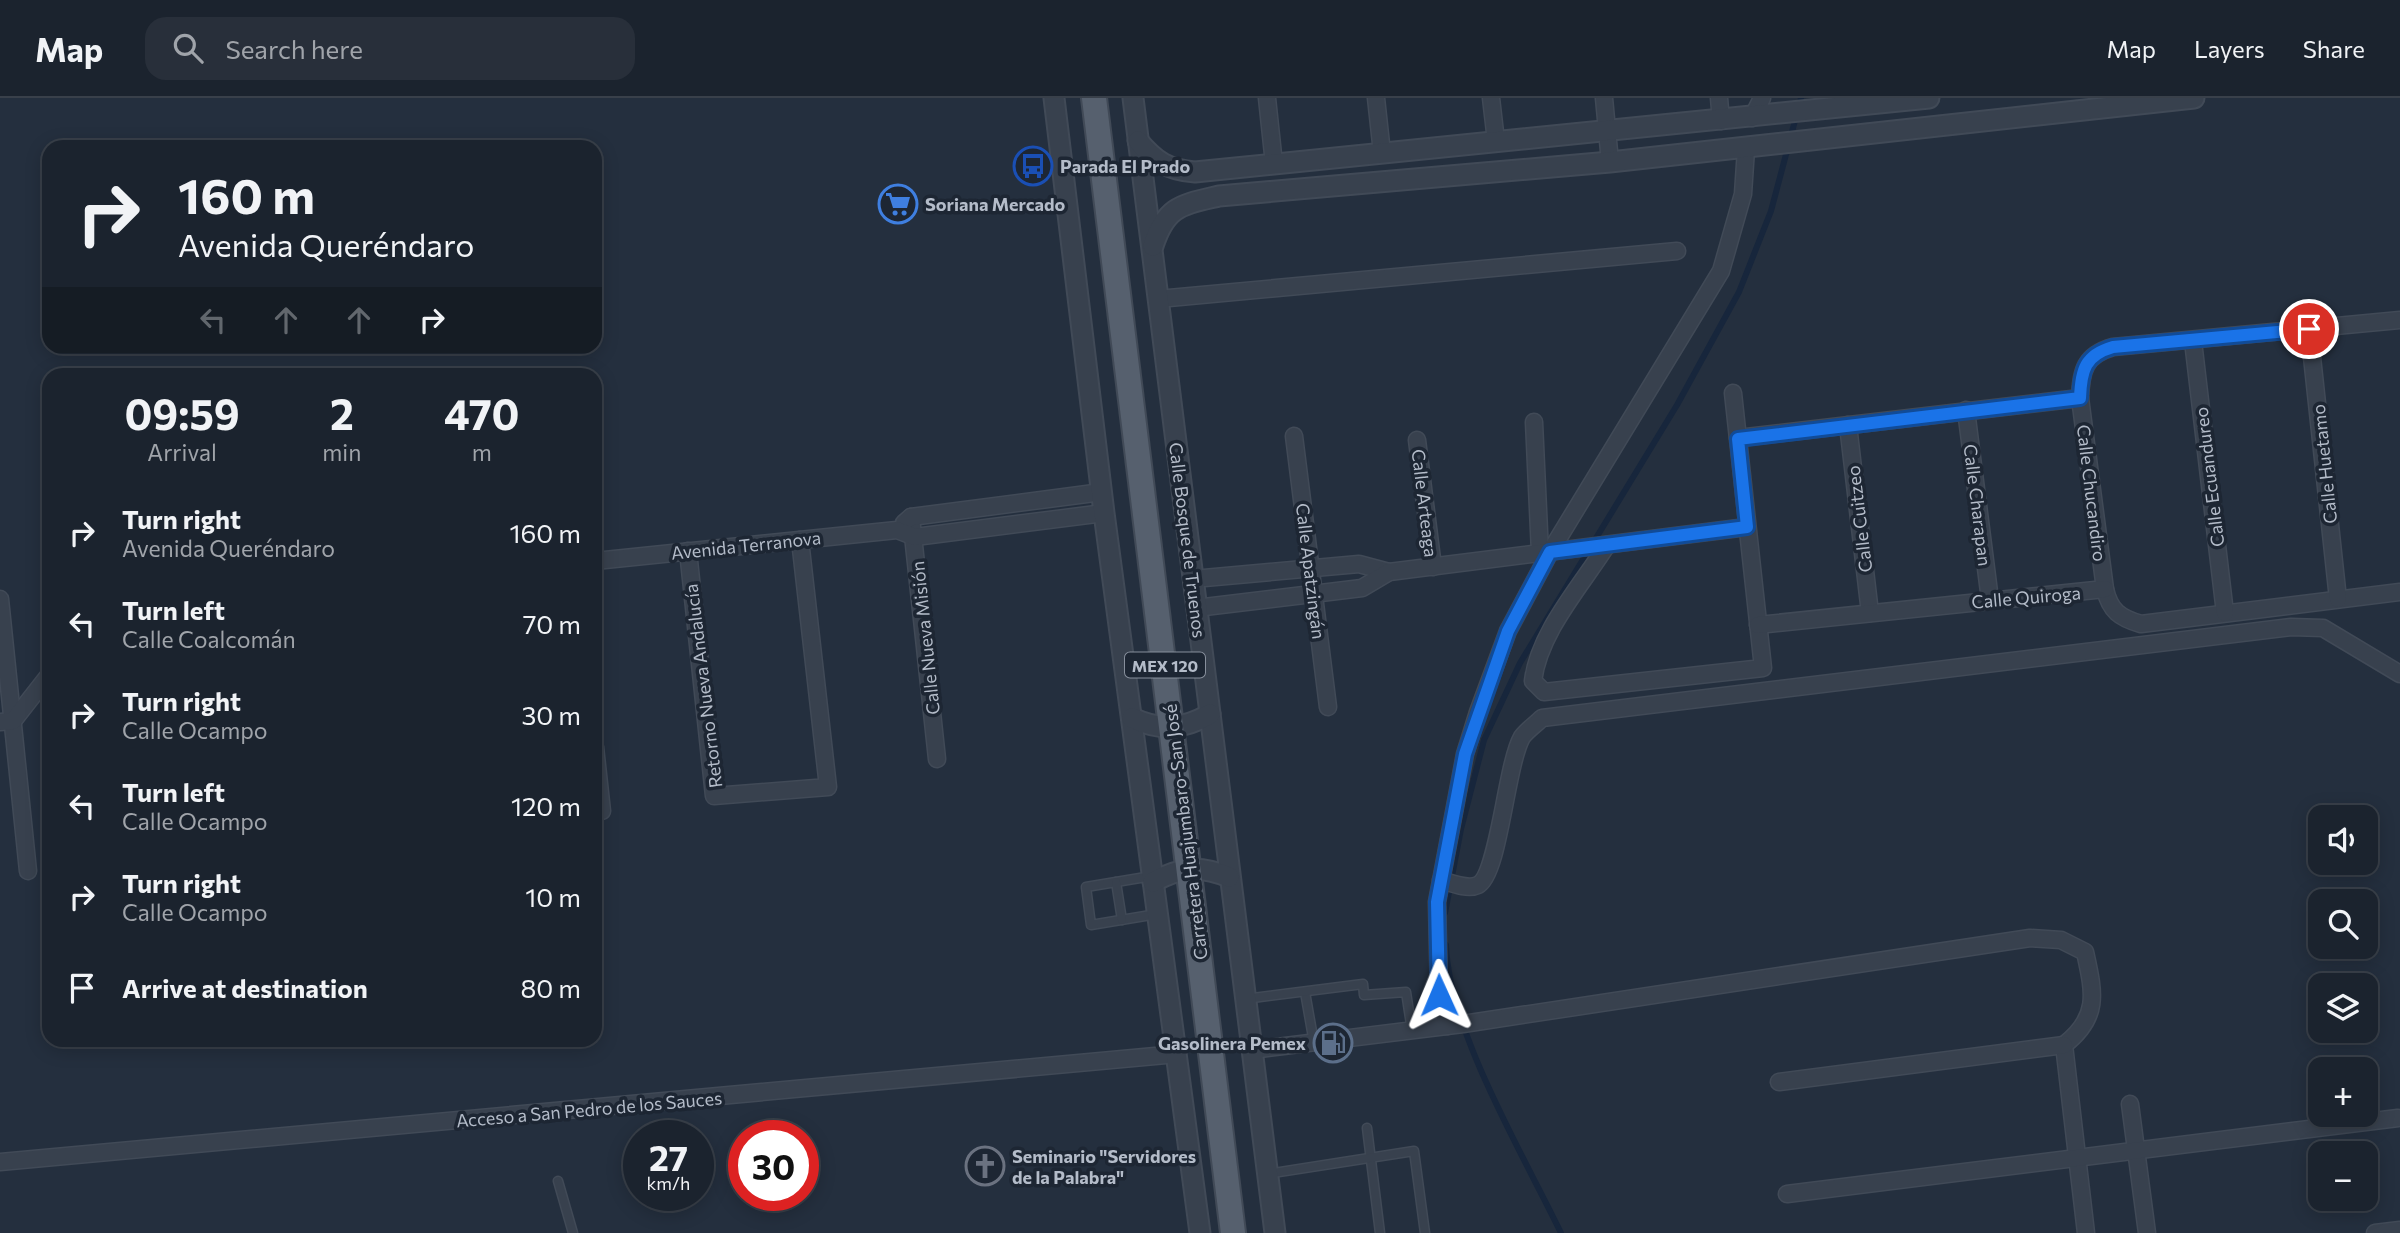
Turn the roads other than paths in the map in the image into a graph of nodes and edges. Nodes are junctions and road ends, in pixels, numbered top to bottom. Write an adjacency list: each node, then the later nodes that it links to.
1 (1054, 98): 38 (street)
2 (1094, 98): 69 (main road, Carretera Huajumbaro-San José / MEX 120)
3 (1133, 98): 16 (street, Calle Bosque de Truenos)
4 (1267, 98): 21 (street)
5 (1376, 98): 19 (street)
6 (1491, 98): 17 (street)
7 (1604, 98): 15 (street)
8 (1719, 98): 14 (street)
9 (1762, 98): 13 (street)
10 (1929, 98): 12 (street)
11 (2194, 98): 18 (street)
12 (1817, 107): 13 (street)
13 (1762, 117): 14 (street)
14 (1721, 121): 15 (street)
15 (1607, 132): 17 (street); 20 (street)
16 (1138, 141): 22 (street); 24 (street, Calle Bosque de Truenos)
17 (1496, 141): 19 (street)
18 (1756, 147): 20 (street); 47 (street)
19 (1382, 153): 21 (street)
20 (1610, 163): 23 (street)
21 (1274, 164): 22 (street)
22 (1216, 170): 23 (street)
23 (1219, 196): 24 (street)
24 (1152, 250): 26 (street, Calle Bosque de Truenos)
25 (1677, 251): 26 (street)
26 (1158, 299): 52 (street, Calle Bosque de Truenos)
27 (2400, 320): 28 (street, Calle Chucandiro)
28 (2309, 329): 29 (street, Calle Chucandiro); 57 (street, Calle Huetamo)
29 (2193, 341): 31 (street, Calle Chucandiro); 61 (street, Calle Ecuandureo)
30 (1733, 393): 36 (street)
31 (2080, 398): 32 (street); 53 (street, Calle Chucandiro)
32 (1966, 410): 34 (street); 58 (street, Calle Charapan)
33 (1534, 422): 47 (street)
34 (1848, 425): 36 (street); 60 (street, Calle Cuitzeo)
35 (1294, 436): 49 (street, Calle Apatzingán)
36 (1738, 439): 41 (street)
37 (1417, 440): 50 (street, Calle Arteaga)
38 (1102, 492): 39 (street); 40 (street)
39 (1104, 513): 43 (street, Avenida Terranova); 67 (street)
40 (911, 517): 42 (street); 43 (street, Calle Nueva Misión)
41 (1747, 527): 45 (street); 62 (street)
42 (897, 530): 43 (street, Avenida Terranova); 44 (street, Avenida Terranova)
43 (915, 537): 70 (street, Calle Nueva Misión)
44 (800, 540): 46 (street, Avenida Terranova); 46 (street, Retorno Nueva Andalucía)
45 (1601, 546): 47 (street); 62 (street)
46 (688, 551): 48 (street, Avenida Terranova)
47 (1551, 552): 50 (street); 75 (street)
48 (602, 560)
49 (1310, 567): 51 (street); 52 (street); 55 (street, Calle Apatzingán)
50 (1433, 567): 51 (street)
51 (1389, 572): 55 (street)
52 (1193, 579): 59 (street, Calle Bosque de Truenos)
53 (2105, 589): 58 (street, Calle Quiroga); 61 (street, Calle Quiroga)
54 (2400, 592): 57 (street, Calle Quiroga)
55 (1314, 595): 59 (street); 65 (street, Calle Apatzingán)
56 (0, 599): 68 (street)
57 (2338, 599): 61 (street, Calle Quiroga)
58 (1990, 600): 60 (street, Calle Quiroga)
59 (1196, 608): 66 (street, Calle Bosque de Truenos)
60 (1870, 613): 62 (street, Calle Quiroga)
61 (2225, 613)
62 (1758, 625)
63 (2400, 674): 75 (street)
64 (42, 682): 68 (street)
65 (1328, 707)
66 (1210, 714): 69 (street); 73 (street, Calle Bosque de Truenos)
67 (1132, 718): 69 (street); 74 (street)
68 (6, 721): 72 (street)
69 (1173, 729): 71 (main road, Carretera Huajumbaro-San José / MEX 120)
70 (937, 759)
71 (1190, 868): 73 (street); 74 (street); 101 (main road, Carretera Huajumbaro-San José / MEX 120)
72 (28, 871)
73 (1229, 877): 80 (street, Calle Bosque de Truenos)
74 (1153, 879): 76 (lane); 77 (street)
75 (1443, 881): 81 (street)
76 (1116, 882): 78 (lane); 78 (lane)
77 (1157, 914): 78 (lane); 86 (street)
78 (1122, 920)
79 (1306, 992): 80 (lane); 82 (lane); 83 (lane)
80 (1245, 999): 85 (street, Calle Bosque de Truenos)
81 (1455, 1025): 82 (street); 84 (street)
82 (1412, 1031): 83 (street)
83 (1314, 1042): 85 (street)
84 (2064, 1045): 87 (street); 93 (street)
85 (1252, 1051): 95 (street, Calle Bosque de Truenos)
86 (1177, 1054): 94 (street, Acceso a San Pedro de los Sauces); 100 (street)
87 (1779, 1082)
88 (2130, 1104): 91 (street)
89 (2398, 1118): 91 (street)
90 (1367, 1128): 92 (lane)
91 (2137, 1151): 93 (street); 106 (street)
92 (1371, 1158): 95 (lane); 103 (lane); 104 (lane)
93 (2077, 1159): 97 (street); 105 (street)
94 (0, 1162)
95 (1267, 1174): 102 (street, Calle Bosque de Truenos)
96 (558, 1181): 99 (lane)
97 (1787, 1194)
98 (2400, 1230): 107 (street)
99 (573, 1233)
100 (1200, 1233)
101 (1233, 1233)
102 (1275, 1233)
103 (1380, 1233)
104 (1425, 1233)
105 (2086, 1233)
106 (2147, 1233)
107 (2375, 1233)

